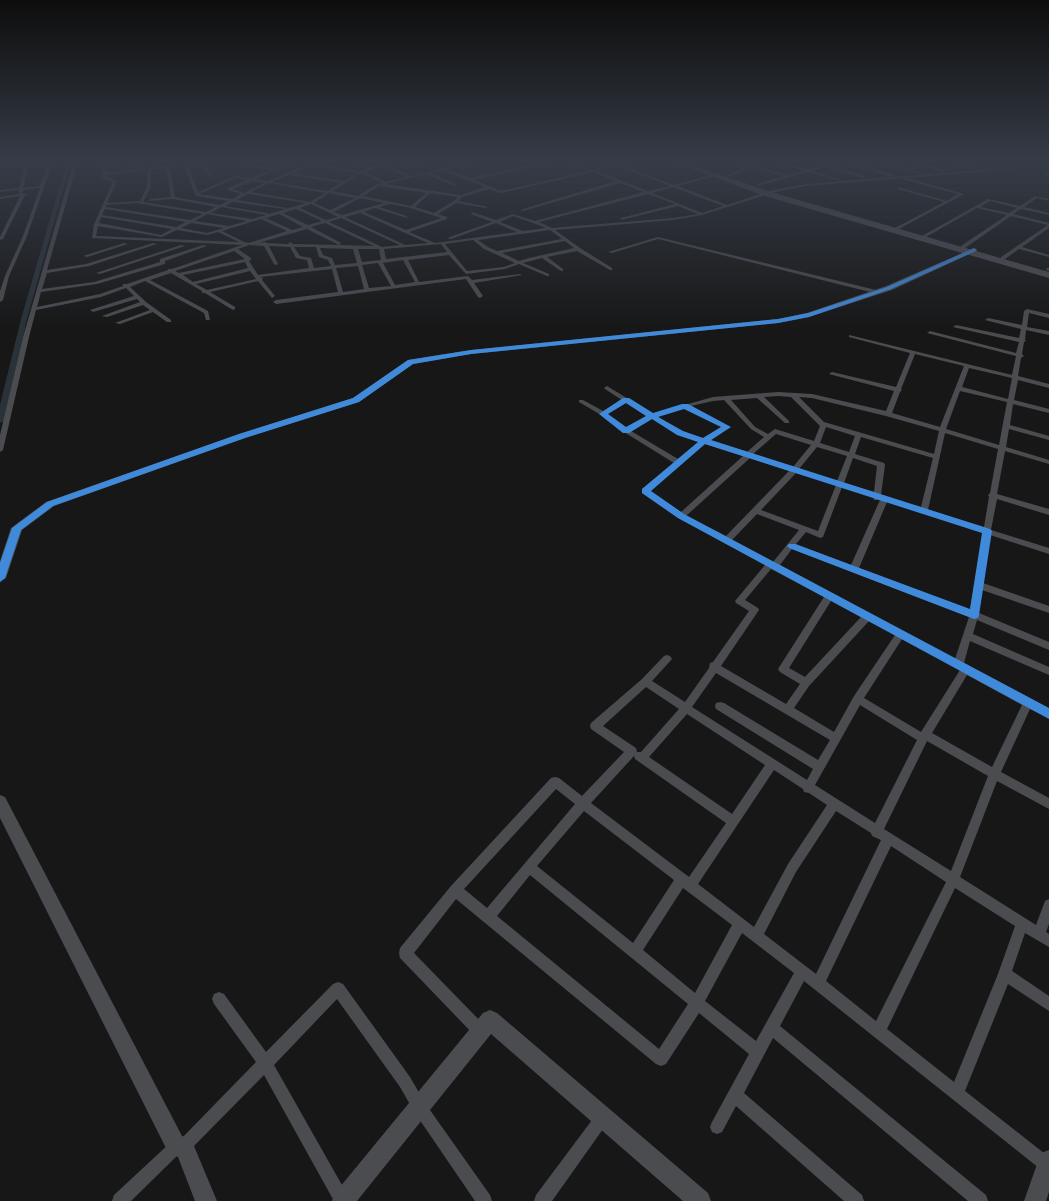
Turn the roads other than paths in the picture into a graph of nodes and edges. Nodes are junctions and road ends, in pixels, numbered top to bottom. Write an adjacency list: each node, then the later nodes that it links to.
1 (10, 217): 49 (street)
2 (31, 217): 47 (street)
3 (60, 217): 95 (street)
4 (99, 217): 35 (street)
5 (106, 217): 40 (street)
6 (169, 217): 31 (street)
7 (199, 217): 31 (street)
8 (233, 217): 30 (street)
9 (289, 217): 38 (street)
10 (315, 217): 32 (street)
11 (340, 217): 32 (street)
12 (346, 217): 64 (street)
13 (373, 217): 45 (street)
14 (442, 217): 45 (street)
15 (484, 217): 33 (street)
16 (508, 217): 33 (street)
17 (519, 217): 34 (street)
18 (552, 217): 34 (street)
19 (630, 217): 36 (street)
20 (668, 217): 29 (street)
21 (684, 217): 29 (street)
22 (856, 217): 42 (highway)
23 (856, 217): 71 (highway)
24 (919, 217): 42 (street)
25 (959, 217): 48 (street)
26 (1008, 217): 71 (street)
27 (1018, 217): 37 (street)
28 (262, 218): 30 (street); 44 (street)
29 (673, 219): 36 (street)
30 (252, 220): 39 (street)
31 (192, 221): 39 (street); 40 (street)
32 (323, 221): 38 (street); 68 (street)
33 (496, 222): 46 (street); 61 (street)
34 (535, 222): 41 (street)
35 (96, 224): 40 (street); 51 (street)
36 (614, 224): 41 (street)
37 (1049, 225): 66 (street)
38 (307, 226): 44 (street); 63 (street)
39 (229, 228): 43 (street)
40 (176, 229): 43 (street)
41 (551, 229): 46 (street); 52 (street)
42 (897, 229): 48 (highway)
43 (219, 231): 60 (street)
44 (290, 231): 60 (street)
45 (407, 231): 61 (street)
46 (524, 233): 50 (street)
47 (25, 236): 49 (street); 89 (street)
48 (924, 236): 71 (highway)
49 (0, 239)
50 (474, 239): 58 (street); 74 (street)
51 (134, 240): 53 (street); 59 (street)
52 (564, 240): 70 (street); 74 (street)
53 (160, 242): 54 (street); 69 (street)
54 (191, 243): 55 (street); 76 (street)
55 (214, 243): 60 (street); 84 (street)
56 (265, 243): 57 (street); 60 (street); 85 (street)
57 (290, 243): 62 (street); 92 (street)
58 (442, 243): 61 (street); 73 (street)
59 (126, 244): 69 (street); 75 (street)
60 (249, 244): 67 (street)
61 (433, 244): 64 (street)
62 (317, 245): 63 (street); 87 (street)
63 (341, 246): 65 (street)
64 (405, 246): 68 (street)
65 (355, 247): 68 (street); 86 (street)
66 (1018, 247): 78 (street); 79 (street)
67 (235, 248): 81 (street); 91 (street)
68 (381, 248): 82 (street)
69 (139, 249): 76 (street); 95 (street)
70 (578, 249): 77 (street); 94 (street)
71 (968, 250): 79 (highway); 96 (highway); 111 (street)
72 (610, 252): 111 (street)
73 (451, 253): 80 (street); 102 (street)
74 (496, 253): 83 (street)
75 (85, 256)
76 (151, 256): 84 (street); 97 (street)
77 (543, 256): 83 (street); 93 (street)
78 (1049, 256)
79 (1003, 258): 96 (highway)
80 (405, 259): 82 (street); 106 (street)
81 (246, 260): 90 (street); 98 (street)
82 (382, 262): 86 (street); 108 (street)
83 (517, 262): 100 (street); 102 (street)
84 (163, 263): 109 (street)
85 (276, 264)
86 (358, 265): 87 (street); 110 (street)
87 (334, 268): 92 (street); 113 (street)
88 (0, 269): 89 (street)
89 (10, 269): 104 (street)
90 (251, 269): 101 (street); 105 (street)
91 (170, 270): 98 (street); 103 (street)
92 (312, 270): 101 (street)
93 (561, 270)
94 (610, 270)
95 (45, 271): 109 (street)
96 (1049, 271)
97 (97, 273)
98 (178, 275): 105 (street)
99 (520, 275): 102 (street)
100 (547, 275)
101 (260, 278): 112 (street); 114 (street)
102 (468, 278): 106 (street); 115 (street)
103 (146, 280): 107 (street); 126 (street)
104 (2, 283): 117 (street)
105 (193, 283): 112 (street)
106 (418, 284): 108 (street)
107 (125, 285): 116 (street); 121 (street)
108 (394, 288): 110 (street)
109 (39, 291): 121 (street)
110 (367, 291): 113 (street)
111 (874, 291): 188 (street)
112 (204, 292): 120 (street)
113 (341, 294): 118 (street)
114 (272, 296)
115 (480, 296)
116 (138, 297): 119 (street); 122 (street)
117 (0, 299)
118 (276, 302)
119 (144, 303): 123 (street); 124 (street)
120 (233, 308)
121 (34, 309): 167 (street)
122 (93, 310)
123 (154, 310): 128 (street); 129 (street)
124 (105, 316)
125 (1049, 316): 131 (street)
126 (208, 319)
127 (988, 320): 131 (street)
128 (169, 321)
129 (118, 323)
130 (956, 327): 135 (street)
131 (1024, 327): 133 (street); 135 (street)
132 (930, 333): 137 (street)
133 (1049, 333)
134 (850, 336): 136 (street)
135 (1023, 341): 137 (street)
136 (912, 352): 138 (street); 144 (street)
137 (1021, 356): 140 (street)
138 (966, 367): 140 (street); 143 (street)
139 (832, 374): 144 (street)
140 (1014, 378): 141 (street); 150 (street)
141 (1049, 386)
142 (607, 388): 148 (street)
143 (958, 388): 150 (street); 159 (street)
144 (900, 390): 154 (street)
145 (793, 395): 146 (street); 154 (street); 157 (street)
146 (759, 396): 147 (street); 156 (street)
147 (726, 398): 151 (street); 162 (street)
148 (626, 400): 153 (street); 155 (street)
149 (581, 401): 153 (street)
150 (1012, 401): 152 (street); 158 (street)
151 (685, 407): 155 (street); 164 (street)
152 (1049, 411)
153 (603, 414): 160 (street)
154 (888, 414): 159 (street)
155 (652, 416): 160 (street); 164 (street)
156 (787, 422)
157 (824, 424): 161 (street); 165 (street)
158 (1007, 426): 163 (street); 166 (street)
159 (943, 429): 166 (street); 170 (street)
160 (626, 431): 171 (street)
161 (859, 435): 168 (street); 170 (street)
162 (767, 436): 165 (street); 169 (street)
163 (1049, 438)
164 (704, 441): 169 (street); 171 (street)
165 (816, 443): 168 (street); 175 (street)
166 (1003, 447): 172 (street); 177 (street)
167 (0, 450)
168 (850, 454): 173 (street); 176 (street)
169 (746, 455): 175 (street); 182 (street)
170 (937, 457): 180 (street)
171 (677, 462): 182 (street)
172 (1049, 462)
173 (881, 465): 174 (street); 178 (street)
174 (891, 467)
175 (794, 470): 176 (street); 179 (street)
176 (838, 484): 178 (street); 183 (street)
177 (992, 495): 181 (street); 184 (street)
178 (880, 499): 180 (street); 190 (street)
179 (757, 511): 183 (street); 185 (street)
180 (923, 512): 184 (street)
181 (1049, 512)
182 (681, 516): 185 (street)
183 (804, 529): 186 (street)
184 (987, 531): 187 (street); 192 (street)
185 (726, 541): 189 (street)
186 (792, 546): 189 (street); 190 (street)
187 (1049, 551)
188 (4, 552): 191 (street)
189 (772, 566): 193 (street); 201 (street)
190 (854, 569): 195 (street)
191 (0, 578)
192 (979, 585): 194 (street); 195 (street)
193 (829, 597): 196 (street); 205 (street)
194 (1049, 610)
195 (974, 615): 198 (street); 199 (street)
196 (867, 617): 197 (street); 205 (street)
197 (900, 635): 202 (street); 206 (street)
198 (968, 636): 202 (street); 203 (street)
199 (1049, 646)
200 (667, 659): 204 (street)
201 (713, 666): 209 (street); 210 (street)
202 (962, 668): 207 (street); 212 (street)
203 (1049, 671)
204 (645, 682): 209 (street); 214 (street)
205 (806, 683): 210 (street)
206 (858, 699): 212 (street); 213 (street)
207 (1028, 703): 211 (street); 217 (street)
208 (720, 706): 216 (street)
209 (686, 708): 214 (street); 215 (street)
210 (787, 710): 213 (street)
211 (1049, 714)
212 (924, 736): 217 (street); 224 (street)
213 (836, 738): 216 (street)
214 (637, 755): 220 (street); 223 (street)
215 (772, 764): 218 (street); 223 (street)
216 (820, 767): 218 (street)
217 (995, 773): 222 (street); 227 (street)
218 (808, 788): 221 (street)
219 (0, 802): 253 (street)
220 (583, 803): 226 (street); 228 (street); 229 (street)
221 (834, 804): 224 (street); 234 (street)
222 (1049, 804)
223 (733, 821): 228 (street)
224 (876, 832): 225 (street)
225 (888, 839): 227 (street); 239 (street)
226 (529, 867): 231 (street); 236 (street)
227 (953, 880): 233 (street); 244 (street)
228 (686, 882): 232 (street); 236 (street)
229 (455, 890): 231 (street); 245 (street)
230 (1049, 905): 235 (street)
231 (488, 916): 241 (street)
232 (740, 923): 234 (street); 241 (street)
233 (1022, 924): 235 (street); 238 (street)
234 (756, 936): 237 (street)
235 (1044, 938)
236 (634, 952): 241 (street)
237 (802, 971): 239 (street); 243 (street)
238 (1005, 974): 242 (street); 248 (street)
239 (818, 983): 244 (street)
240 (219, 999): 247 (street)
241 (697, 1003): 246 (street)
242 (1049, 1004)
243 (772, 1028): 246 (street); 262 (street)
244 (879, 1030): 248 (street)
245 (481, 1032): 250 (street); 251 (street)
246 (758, 1052): 249 (street)
247 (265, 1063): 250 (street); 253 (street); 258 (street)
248 (957, 1093): 254 (street)
249 (735, 1095): 252 (street); 261 (street)
250 (420, 1108): 255 (street); 258 (street)
251 (603, 1117): 259 (street); 260 (street)
252 (717, 1127)
253 (180, 1147): 256 (street); 257 (street)
254 (1048, 1165): 263 (street)
255 (483, 1200)
256 (120, 1201)
257 (205, 1201)
258 (343, 1201)
259 (542, 1201)
260 (700, 1201)
261 (856, 1201)
262 (980, 1201)
263 (1035, 1201)

